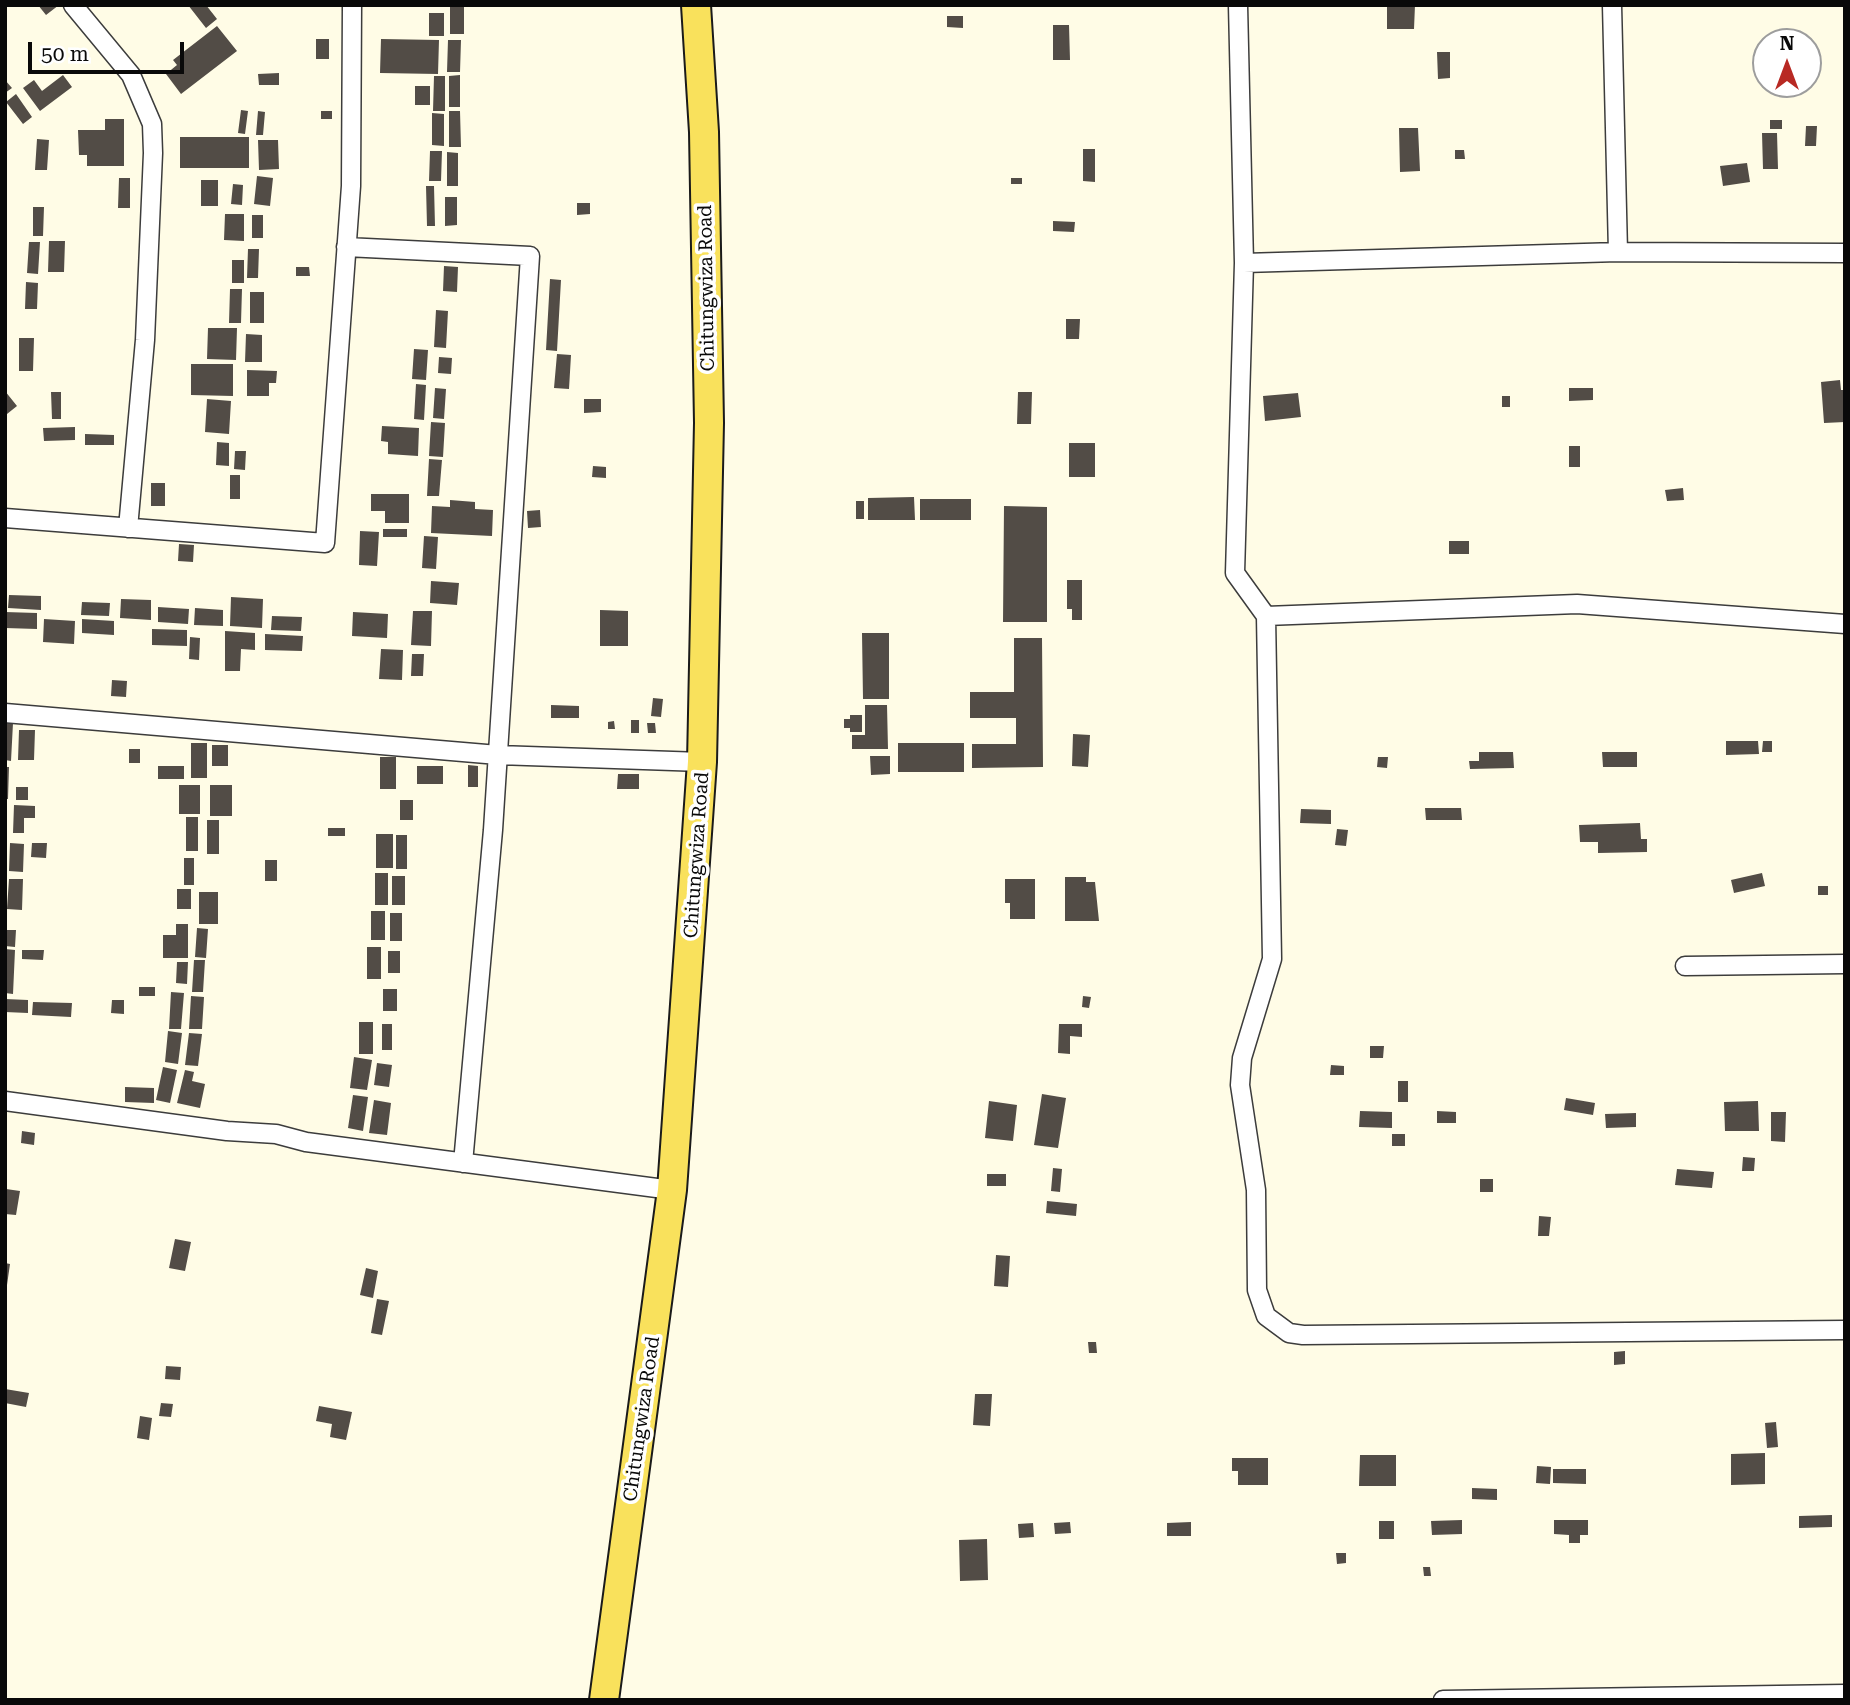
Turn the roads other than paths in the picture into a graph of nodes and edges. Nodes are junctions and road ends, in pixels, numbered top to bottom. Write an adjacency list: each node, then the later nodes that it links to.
1 (73, 5): 11 (street)
2 (352, 5): 6 (street)
3 (696, 5): 16 (main road, Chitungwiza Road)
4 (1238, 5): 9 (street)
5 (1612, 5): 7 (street)
6 (346, 247): 11 (street); 15 (street)
7 (1618, 251): 8 (street); 9 (street)
8 (1845, 253)
9 (1244, 263): 12 (street)
10 (5, 518): 11 (street)
11 (128, 528)
12 (1266, 616): 13 (street); 22 (street)
13 (1845, 624)
14 (5, 713): 15 (street)
15 (498, 755): 16 (street); 20 (street)
16 (702, 762): 21 (main road, Chitungwiza Road)
17 (1845, 964): 18 (street)
18 (1685, 966)
19 (5, 1101): 20 (street)
20 (463, 1163): 21 (street)
21 (672, 1190): 24 (main road, Chitungwiza Road)
22 (1845, 1330)
23 (1845, 1694): 25 (street)
24 (604, 1700)
25 (1443, 1700)

